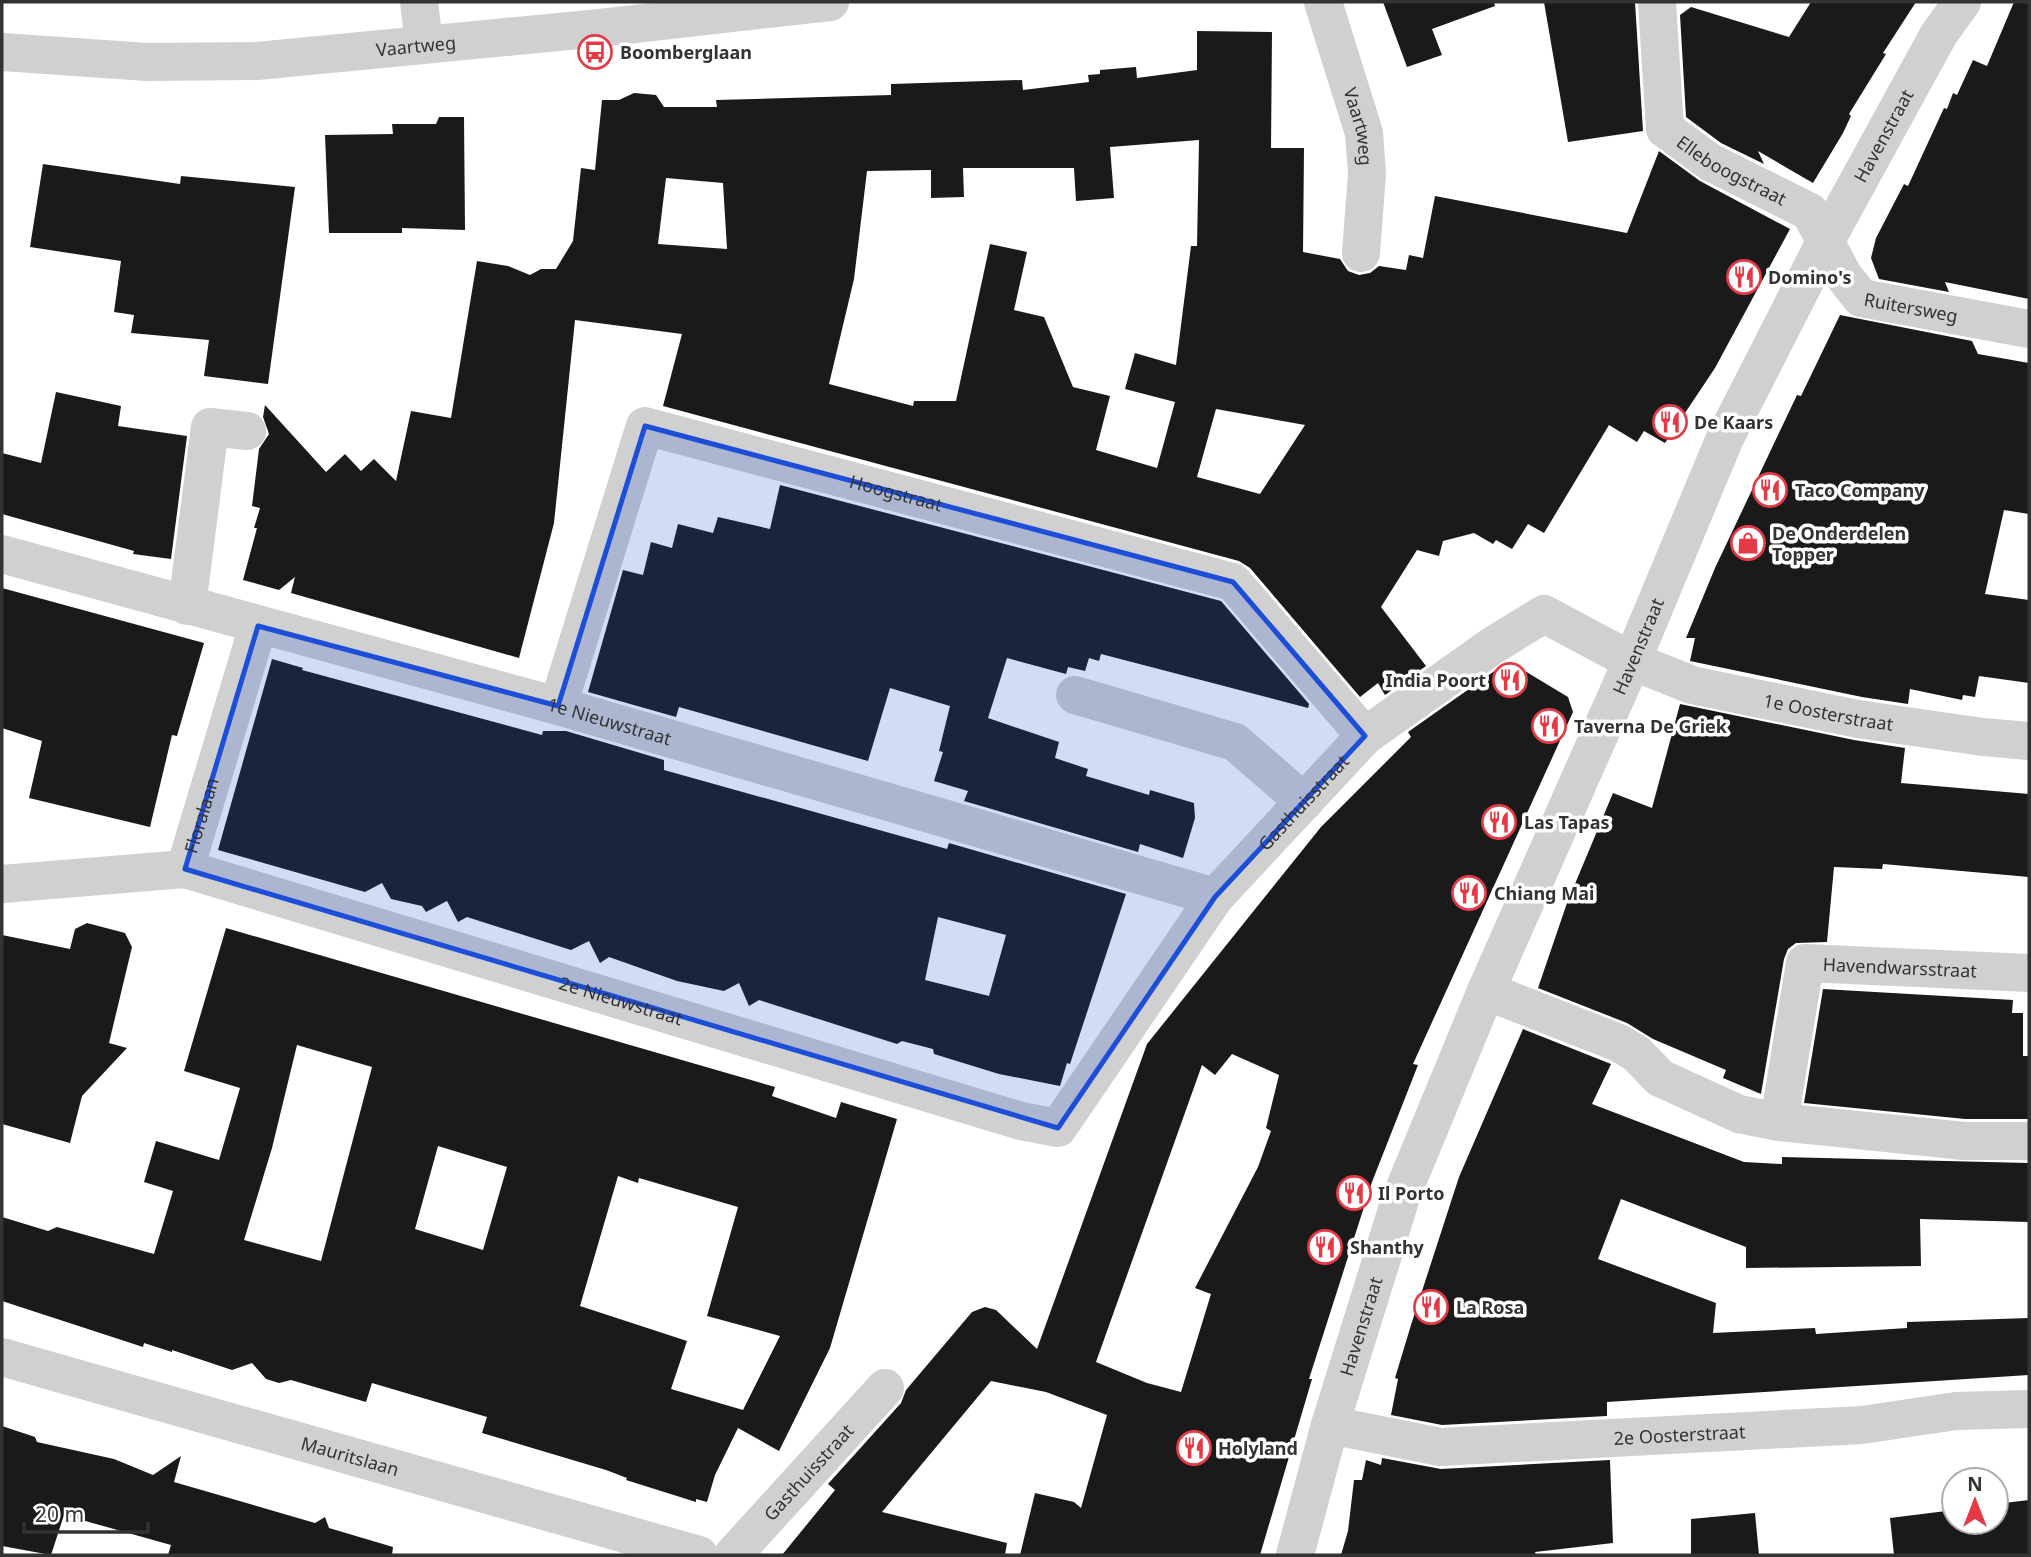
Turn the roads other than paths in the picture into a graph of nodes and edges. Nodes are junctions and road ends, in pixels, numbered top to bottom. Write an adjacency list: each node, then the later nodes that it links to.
1 (419, 2): 6 (street)
2 (830, 2): 6 (street, Vaartweg)
3 (1323, 2): 9 (street, Vaartweg)
4 (1657, 2): 8 (street, Elleboogstraat)
5 (1962, 2): 8 (street, Havenstraat)
6 (424, 44): 7 (street, Vaartweg)
7 (2, 52)
8 (1820, 229): 10 (street, Ruitersweg); 15 (street, Havenstraat)
9 (1361, 253)
10 (2029, 329)
11 (247, 431): 13 (street)
12 (2, 554): 13 (street, 1e Nieuwstraat)
13 (187, 606): 14 (street, 1e Nieuwstraat)
14 (258, 626): 17 (street, 1e Nieuwstraat); 21 (street, Floralaan)
15 (1632, 661): 18 (street, Gasthuisstraat); 19 (street, 1e Oosterstraat); 25 (street, Havenstraat)
16 (1075, 695): 20 (street)
17 (558, 706): 18 (street, Hoogstraat); 23 (street, 1e Nieuwstraat)
18 (1365, 736): 20 (street, Gasthuisstraat)
19 (2029, 741)
20 (1304, 802): 23 (street, Gasthuisstraat)
21 (185, 869): 22 (street, Floralaan); 27 (street, 2e Nieuwstraat)
22 (2, 884)
23 (1215, 897): 27 (street, Gasthuisstraat)
24 (2029, 973): 26 (street, Havendwarsstraat)
25 (1486, 991): 26 (street); 32 (street, Havenstraat)
26 (1779, 1122): 28 (street)
27 (1058, 1128)
28 (2029, 1141)
29 (2, 1357): 33 (street, Mauritslaan)
30 (885, 1388): 34 (street, Gasthuisstraat)
31 (2029, 1409): 32 (street, 2e Oosterstraat)
32 (1330, 1425): 35 (street, Havenstraat)
33 (699, 1555)
34 (733, 1555)
35 (1295, 1555)

